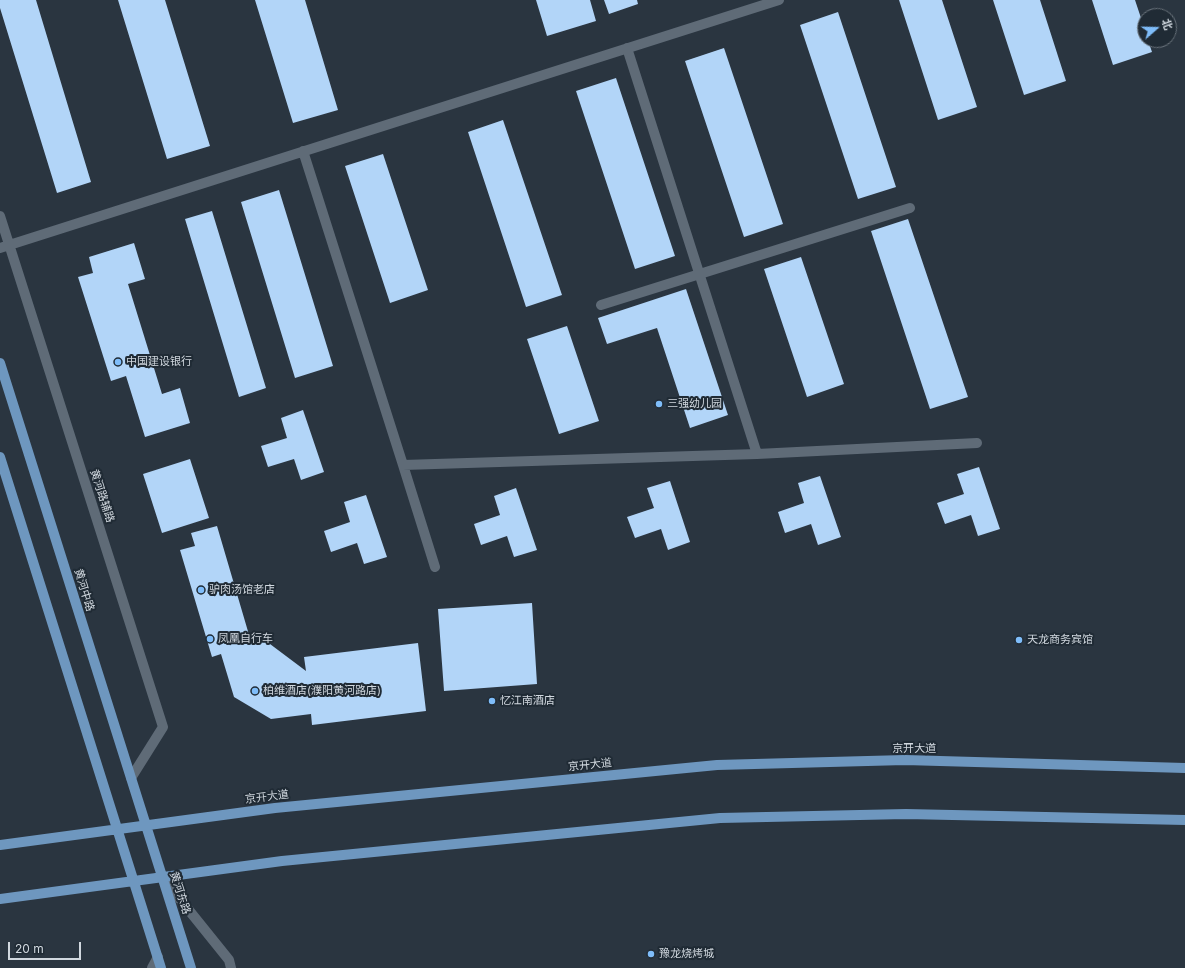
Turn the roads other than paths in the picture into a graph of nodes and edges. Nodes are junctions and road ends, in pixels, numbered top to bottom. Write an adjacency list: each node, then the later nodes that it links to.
1 (779, 0): 2 (street)
2 (627, 48): 3 (street); 7 (street)
3 (303, 151): 6 (street); 13 (street)
4 (910, 208): 7 (street)
5 (0, 216): 6 (street, 黄河路辅路)
6 (5, 246): 16 (street, 黄河路辅路)
7 (700, 275): 8 (street); 11 (street)
8 (602, 305)
9 (0, 363): 16 (main road, 黄河中路)
10 (976, 443): 11 (street)
11 (757, 454): 13 (street)
12 (0, 457): 19 (main road)
13 (403, 466): 14 (street)
14 (434, 567)
15 (1185, 768): 18 (main road, 京开大道)
16 (130, 778): 18 (main road, 黄河中路)
17 (1185, 820): 21 (main road)
18 (146, 825): 19 (main road, 京开大道); 21 (main road, 黄河东路)
19 (117, 829): 20 (main road, 京开大道); 22 (main road)
20 (0, 845)
21 (162, 877): 22 (main road); 27 (main road, 黄河东路); 28 (street)
22 (134, 880): 23 (main road); 24 (main road)
23 (0, 898)
24 (158, 957): 25 (street); 26 (main road)
25 (152, 968)
26 (161, 968)
27 (191, 968)
28 (231, 968)

